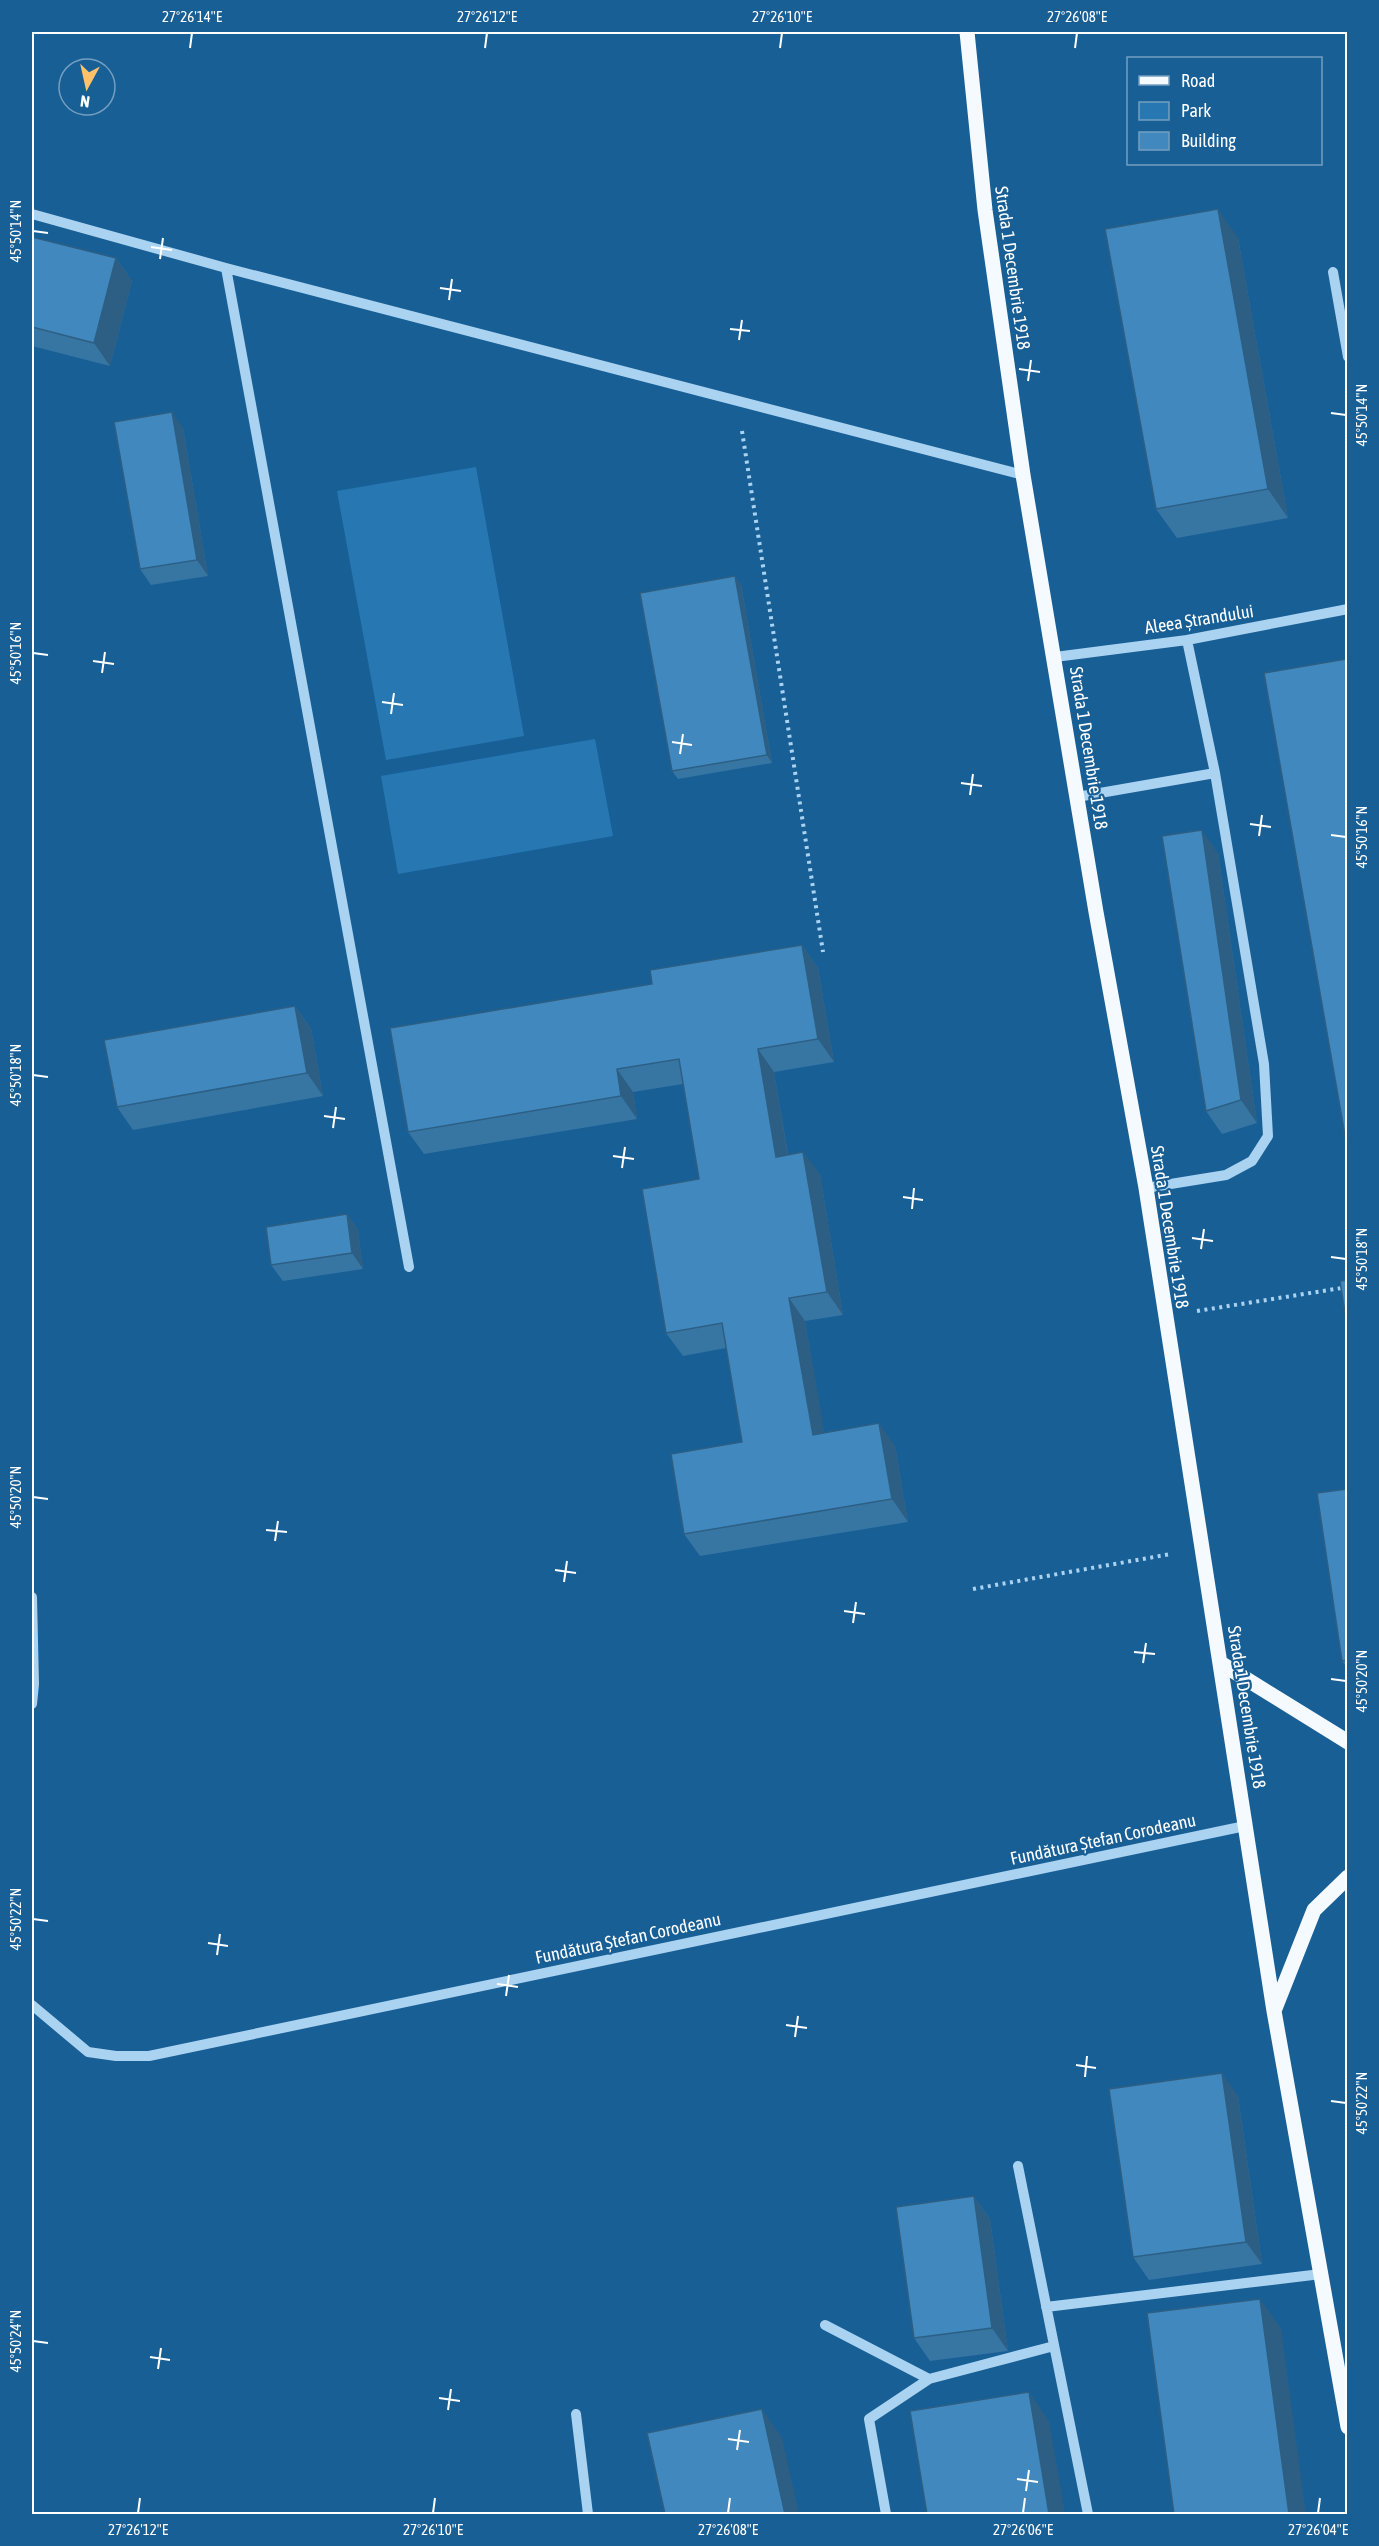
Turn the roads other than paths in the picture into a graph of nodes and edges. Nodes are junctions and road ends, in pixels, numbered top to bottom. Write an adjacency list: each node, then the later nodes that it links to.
1 (967, 32): 6 (main road, Strada 1 Decembrie 1918)
2 (32, 214): 3 (street)
3 (226, 268): 6 (street); 13 (street)
4 (1333, 272): 5 (street)
5 (1347, 357)
6 (1023, 475): 9 (main road, Strada 1 Decembrie 1918)
7 (1347, 609): 8 (street, Aleea Ștrandului)
8 (1187, 640): 9 (street, Aleea Ștrandului); 10 (street)
9 (1055, 657): 11 (main road, Strada 1 Decembrie 1918)
10 (1215, 773): 11 (street); 12 (street)
11 (1077, 797): 12 (main road, Strada 1 Decembrie 1918)
12 (1146, 1188): 15 (main road, Strada 1 Decembrie 1918)
13 (409, 1267)
14 (32, 1597): 16 (street)
15 (1222, 1664): 17 (main road); 18 (main road, Strada 1 Decembrie 1918)
16 (32, 1704)
17 (1347, 1742)
18 (1245, 1826): 20 (street, Fundătura Ștefan Corodeanu); 21 (main road, Strada 1 Decembrie 1918)
19 (1347, 1877): 21 (main road)
20 (32, 2005)
21 (1274, 2011): 23 (main road, Strada 1 Decembrie 1918)
22 (1018, 2166): 24 (street)
23 (1321, 2274): 24 (street); 29 (main road, Strada 1 Decembrie 1918)
24 (1046, 2307): 26 (street)
25 (825, 2325): 27 (street)
26 (1054, 2346): 27 (street); 32 (street)
27 (928, 2379): 31 (street)
28 (576, 2414): 30 (street)
29 (1347, 2427)
30 (588, 2514)
31 (886, 2514)
32 (1088, 2514)

